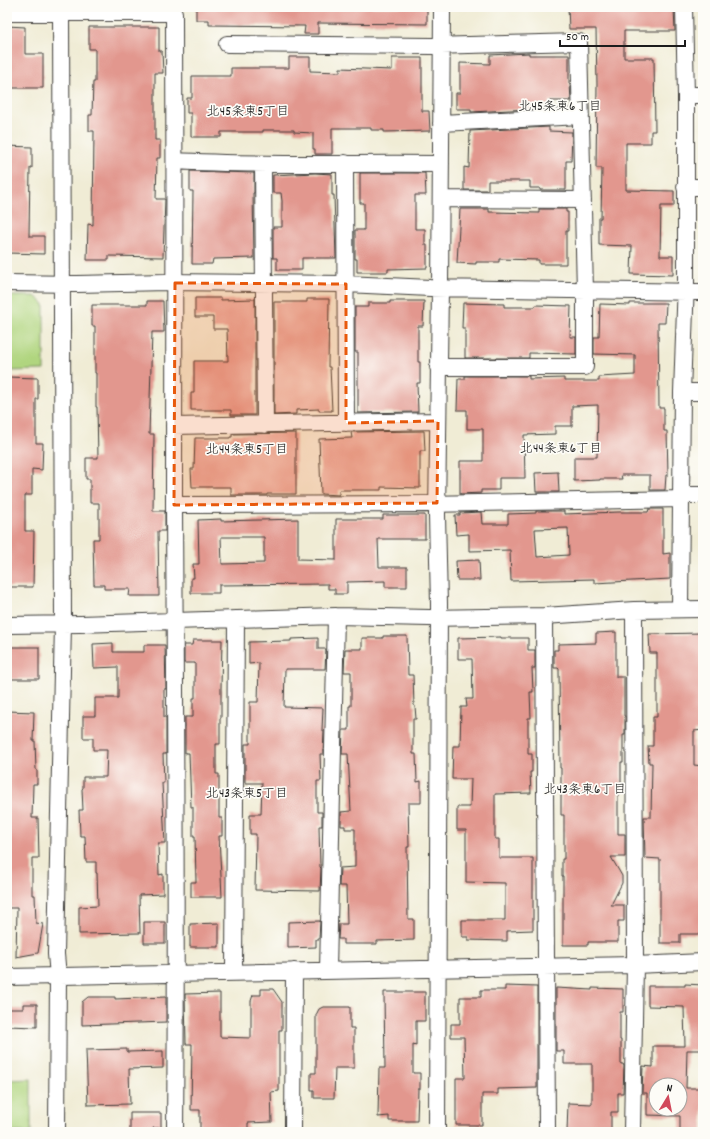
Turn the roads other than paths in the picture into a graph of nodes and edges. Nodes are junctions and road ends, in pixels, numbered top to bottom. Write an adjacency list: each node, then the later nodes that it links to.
1 (442, 7): 6 (street)
2 (684, 7): 7 (street)
3 (61, 10): 4 (street); 11 (street); 20 (street)
4 (9, 13)
5 (227, 44): 6 (street)
6 (441, 46): 9 (street); 10 (street)
7 (686, 95): 8 (street); 15 (street)
8 (703, 95)
9 (581, 116): 10 (street); 18 (street)
10 (441, 122): 14 (street)
11 (175, 161): 13 (street); 21 (street)
12 (345, 163): 13 (street); 14 (street); 23 (street)
13 (263, 164): 22 (street)
14 (440, 164): 17 (street)
15 (685, 187): 16 (street); 26 (street)
16 (703, 187)
17 (440, 199): 18 (street); 24 (street)
18 (583, 200): 25 (street)
19 (7, 283): 20 (street)
20 (63, 283): 21 (street); 47 (street)
21 (175, 283): 22 (street); 34 (street)
22 (263, 284): 23 (street); 33 (street)
23 (346, 284): 24 (street); 32 (street)
24 (440, 288): 25 (street); 28 (street)
25 (585, 291): 26 (street); 28 (street)
26 (685, 292): 27 (street); 29 (street)
27 (703, 292)
28 (438, 367): 31 (street)
29 (682, 392): 30 (street); 36 (street)
30 (703, 392)
31 (438, 421): 32 (street); 37 (street)
32 (346, 423): 33 (street)
33 (265, 425): 34 (street)
34 (174, 426): 38 (street)
35 (703, 495): 36 (street)
36 (681, 497): 37 (street); 39 (street)
37 (437, 504): 38 (street); 44 (street)
38 (174, 505): 46 (street)
39 (680, 609): 40 (street); 41 (street)
40 (703, 609)
41 (634, 610): 43 (street); 50 (street)
42 (336, 616): 44 (street); 45 (street); 53 (street)
43 (544, 616): 44 (street); 51 (street)
44 (439, 618): 52 (street)
45 (236, 619): 46 (street); 55 (street)
46 (175, 620): 47 (street); 56 (street)
47 (63, 624): 48 (street); 57 (street)
48 (7, 625)
49 (703, 962): 50 (street)
50 (635, 965): 51 (street); 64 (street)
51 (546, 966): 52 (street); 63 (street)
52 (438, 968): 53 (street); 62 (street)
53 (328, 970): 54 (street)
54 (294, 971): 55 (street); 61 (street)
55 (234, 972): 56 (street)
56 (176, 973): 57 (street); 60 (street)
57 (58, 976): 58 (street); 59 (street)
58 (7, 977)
59 (57, 1132)
60 (175, 1132)
61 (293, 1132)
62 (437, 1132)
63 (547, 1132)
64 (632, 1132)

